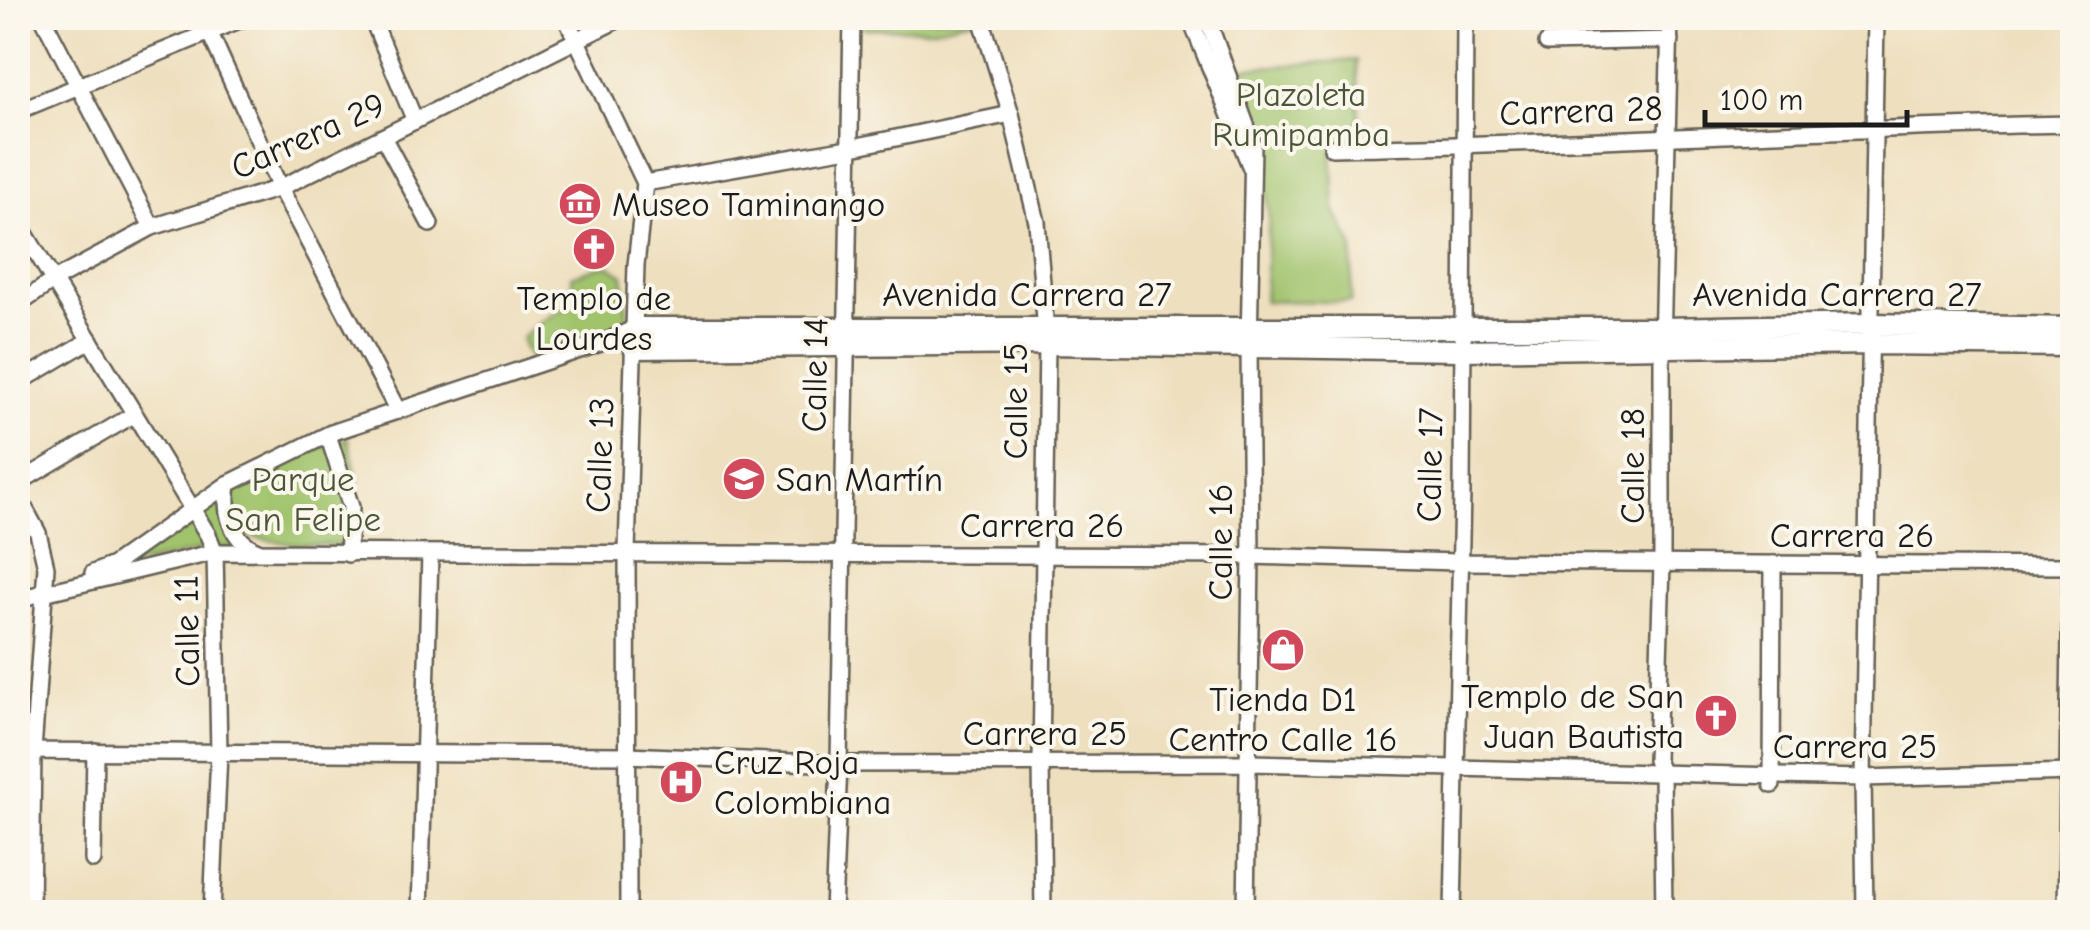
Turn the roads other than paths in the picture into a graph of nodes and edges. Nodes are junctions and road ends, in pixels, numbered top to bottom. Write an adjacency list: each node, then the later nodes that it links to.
1 (43, 18): 17 (street)
2 (244, 18): 13 (street)
3 (372, 18): 20 (street)
4 (566, 18): 14 (street)
5 (621, 18): 14 (street, Carrera 29)
6 (852, 18): 26 (street, Calle 14)
7 (981, 18): 19 (street, Calle 15)
8 (1190, 18): 28 (street, Calle 16)
9 (1207, 18): 28 (street, Calle 16)
10 (1465, 18): 25 (street, Calle 17)
11 (1670, 18): 15 (street, Calle 18)
12 (1876, 18): 22 (street)
13 (206, 25): 17 (street); 30 (street)
14 (577, 40): 20 (street, Carrera 29); 29 (street)
15 (1670, 40): 16 (street); 24 (street, Calle 18)
16 (1547, 43)
17 (78, 85): 18 (street); 33 (street)
18 (18, 111)
19 (1011, 114): 26 (street); 39 (street, Calle 15)
20 (415, 121): 23 (street, Carrera 29)
21 (2072, 124): 22 (street, Carrera 28)
22 (1873, 128): 24 (street, Carrera 28); 38 (street)
23 (383, 136): 30 (street, Carrera 29); 32 (street)
24 (1669, 138): 25 (street, Carrera 28); 41 (street, Calle 18)
25 (1463, 146): 27 (street, Carrera 28); 36 (street, Calle 17)
26 (848, 148): 29 (street); 42 (street, Calle 14)
27 (1332, 148)
28 (1252, 172): 40 (street, Calle 16)
29 (644, 183): 43 (street, Calle 13)
30 (280, 188): 33 (street, Carrera 29); 48 (street)
31 (18, 222): 34 (street, Calle 11)
32 (430, 224)
33 (152, 227): 34 (street, Carrera 29)
34 (54, 280): 35 (street, Carrera 29); 44 (street, Calle 11)
35 (18, 304)
36 (1460, 328): 40 (main road, Avenida Carrera 27); 41 (main road, Avenida Carrera 27); 46 (street, Calle 17)
37 (2072, 328): 38 (main road, Avenida Carrera 27)
38 (1872, 334): 41 (main road, Avenida Carrera 27); 45 (main road, Avenida Carrera 27); 67 (street)
39 (1046, 335): 40 (main road, Avenida Carrera 27); 42 (main road, Avenida Carrera 27); 60 (street, Calle 15)
40 (1249, 336): 46 (main road, Avenida Carrera 27); 63 (street, Calle 16)
41 (1662, 336): 46 (main road, Avenida Carrera 27); 65 (street, Calle 18)
42 (844, 337): 43 (main road, Avenida Carrera 27); 62 (street, Calle 14)
43 (635, 338): 48 (street, Avenida Carrera 27); 56 (street, Calle 13)
44 (90, 340): 47 (street); 49 (street, Calle 11)
45 (2072, 346)
46 (1460, 350): 64 (street, Calle 17)
47 (18, 382)
48 (398, 411): 50 (street, Avenida Carrera 27)
49 (134, 415): 51 (street); 55 (street, Calle 11)
50 (328, 435): 52 (street, Avenida Carrera 27); 58 (street)
51 (18, 483)
52 (228, 484): 55 (street, Avenida Carrera 27); 61 (street, Calle 11)
53 (18, 496): 69 (street)
54 (2072, 500): 68 (street)
55 (190, 508): 57 (street, Calle 11); 69 (street, Avenida Carrera 27)
56 (627, 551): 59 (street, Carrera 26); 62 (street, Carrera 26); 74 (street, Calle 13)
57 (215, 552): 61 (street, Carrera 26); 69 (street, Carrera 26); 73 (street, Calle 11)
58 (348, 554): 59 (street, Carrera 26); 61 (street, Carrera 26)
59 (430, 554): 75 (street)
60 (1043, 554): 62 (street, Carrera 26); 63 (street, Carrera 26); 76 (street, Calle 15)
61 (267, 555)
62 (843, 555): 78 (street, Calle 14)
63 (1250, 556): 64 (street, Carrera 26); 77 (street, Calle 16)
64 (1458, 562): 65 (street, Carrera 26); 79 (street, Calle 17)
65 (1662, 564): 66 (street, Carrera 26); 81 (street, Calle 18)
66 (1773, 564): 67 (street, Carrera 26); 83 (street)
67 (1866, 564): 68 (street, Carrera 26); 82 (street)
68 (2072, 566): 80 (street)
69 (42, 593): 70 (street, Carrera 26); 71 (street)
70 (18, 599)
71 (25, 751): 72 (street, Carrera 25); 85 (street)
72 (95, 751): 73 (street, Carrera 25); 84 (street)
73 (220, 753): 75 (street, Carrera 25); 87 (street, Calle 11)
74 (627, 755): 75 (street, Carrera 25); 78 (street, Carrera 25); 89 (street, Calle 13)
75 (426, 756): 88 (street)
76 (1041, 762): 77 (street, Carrera 25); 78 (street, Carrera 25); 91 (street, Calle 15)
77 (1248, 763): 79 (street, Carrera 25); 92 (street, Calle 16)
78 (839, 764): 90 (street, Calle 14)
79 (1454, 767): 81 (street, Carrera 25); 93 (street, Calle 17)
80 (2070, 772): 82 (street, Carrera 25); 96 (street)
81 (1662, 774): 83 (street, Carrera 25); 94 (street, Calle 18)
82 (1863, 778): 83 (street, Carrera 25); 95 (street)
83 (1772, 781)
84 (93, 860)
85 (25, 862): 86 (street)
86 (31, 912)
87 (212, 912)
88 (420, 912)
89 (628, 912)
90 (834, 912)
91 (1044, 912)
92 (1246, 912)
93 (1453, 912)
94 (1664, 912)
95 (1866, 912)
96 (2066, 912)

